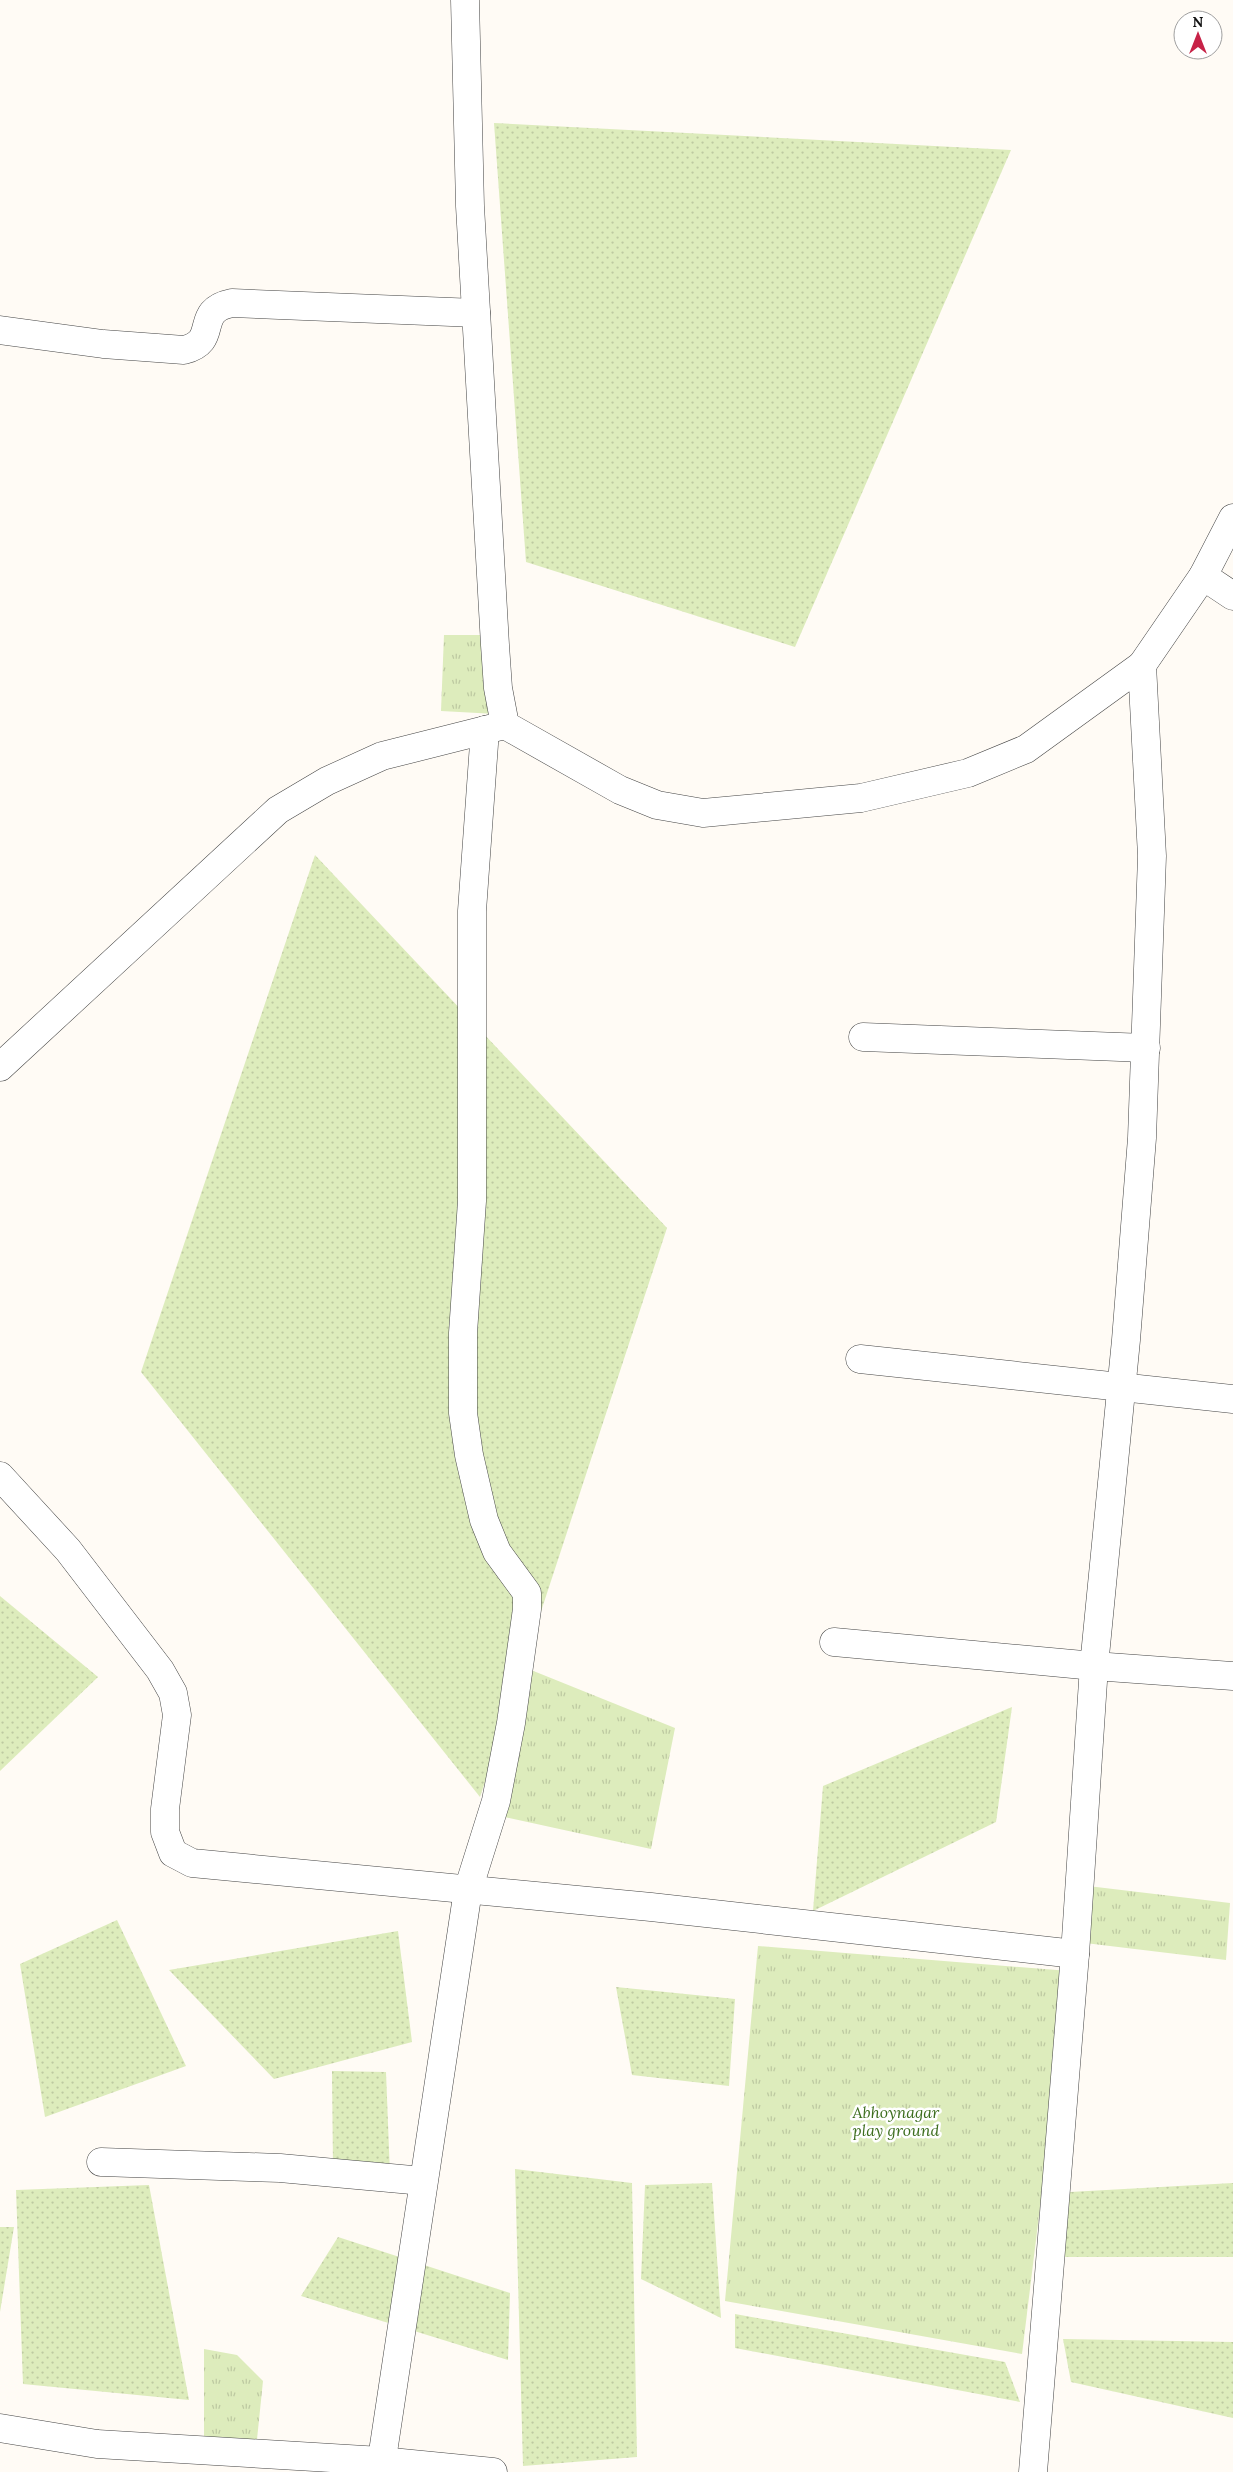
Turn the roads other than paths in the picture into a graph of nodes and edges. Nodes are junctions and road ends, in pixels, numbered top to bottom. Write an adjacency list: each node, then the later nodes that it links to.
1 (466, 0): 2 (street)
2 (476, 313): 3 (street); 8 (street)
3 (0, 330)
4 (1233, 518): 5 (street)
5 (1203, 576): 6 (street); 7 (street)
6 (1233, 596)
7 (1142, 665): 8 (street); 10 (street)
8 (495, 728): 11 (street); 19 (street)
9 (863, 1037): 10 (street)
10 (1146, 1048): 13 (street)
11 (0, 1067)
12 (860, 1359): 13 (street)
13 (1121, 1387): 14 (street); 17 (street)
14 (1233, 1399)
15 (0, 1476): 19 (street)
16 (834, 1642): 17 (street)
17 (1094, 1666): 18 (street); 20 (street)
18 (1233, 1676)
19 (468, 1890): 20 (street); 22 (street)
20 (1075, 1954): 26 (street)
21 (101, 2162): 22 (street)
22 (423, 2181): 24 (street)
23 (0, 2428): 24 (street)
24 (381, 2466): 25 (street)
25 (493, 2472)
26 (1033, 2472)

